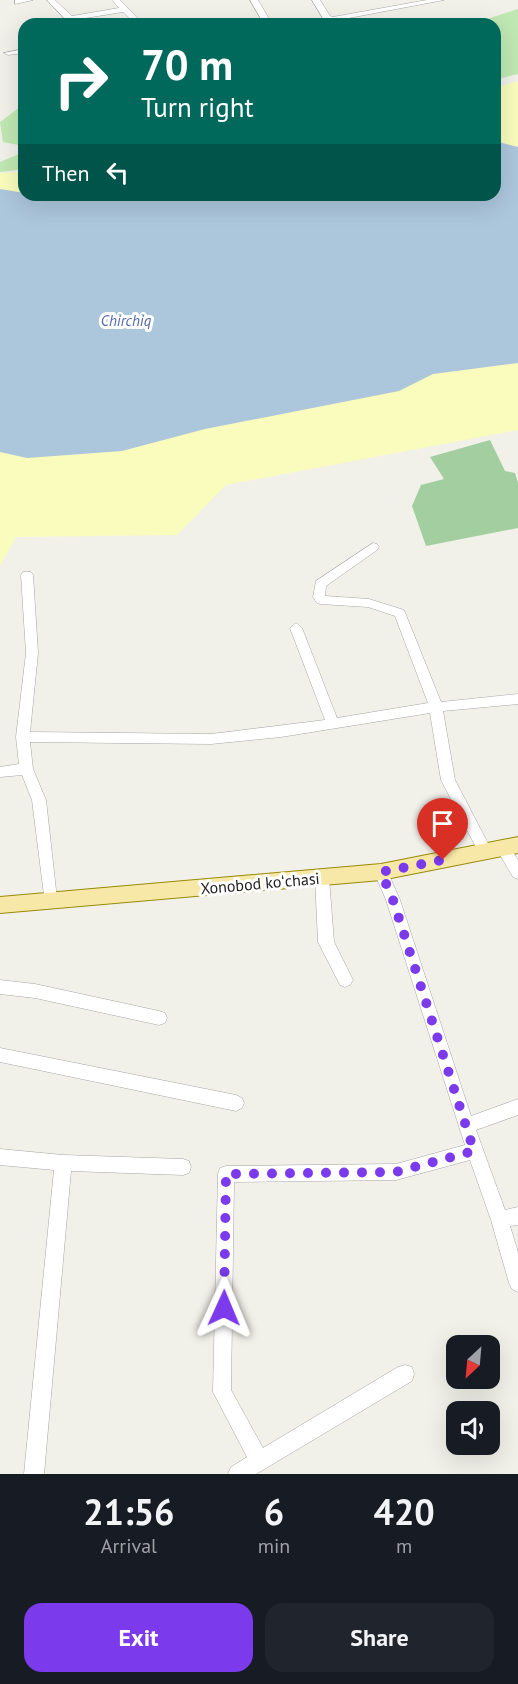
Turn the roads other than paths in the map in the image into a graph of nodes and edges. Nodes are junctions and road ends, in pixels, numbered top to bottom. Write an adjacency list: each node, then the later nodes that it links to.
1 (29, 0): 7 (street)
2 (51, 0): 9 (street)
3 (116, 0): 8 (street)
4 (254, 0): 12 (street)
5 (316, 0): 13 (street)
6 (440, 0): 14 (street)
7 (18, 2)
8 (124, 9): 10 (street); 11 (street)
9 (69, 18)
10 (75, 18)
11 (133, 18)
12 (264, 18)
13 (327, 18)
14 (341, 18)
15 (18, 51): 16 (street)
16 (8, 52)
17 (373, 547): 21 (street)
18 (27, 575): 23 (street)
19 (296, 628): 22 (street)
20 (518, 699): 21 (street)
21 (436, 707): 22 (street); 26 (street)
22 (333, 724): 23 (street)
23 (23, 737): 24 (street)
24 (26, 769): 25 (street); 30 (street)
25 (0, 772)
26 (502, 848): 27 (main road, Xonobod koʻchasi); 28 (street)
27 (381, 872): 29 (main road, Xonobod koʻchasi); 38 (street)
28 (518, 873)
29 (322, 878): 30 (main road, Xonobod koʻchasi); 32 (street)
30 (50, 899): 31 (main road, Xonobod koʻchasi)
31 (0, 905)
32 (345, 980)
33 (0, 987): 34 (street)
34 (159, 1018)
35 (0, 1055): 36 (street)
36 (236, 1103)
37 (518, 1107): 38 (street)
38 (466, 1126): 39 (street)
39 (474, 1151): 44 (street); 47 (street)
40 (0, 1157): 41 (street)
41 (63, 1163): 42 (street); 48 (street)
42 (183, 1167)
43 (518, 1216): 44 (street)
44 (500, 1220): 45 (street)
45 (518, 1283)
46 (405, 1374): 47 (street)
47 (260, 1461): 49 (street)
48 (34, 1474)
49 (238, 1474)

